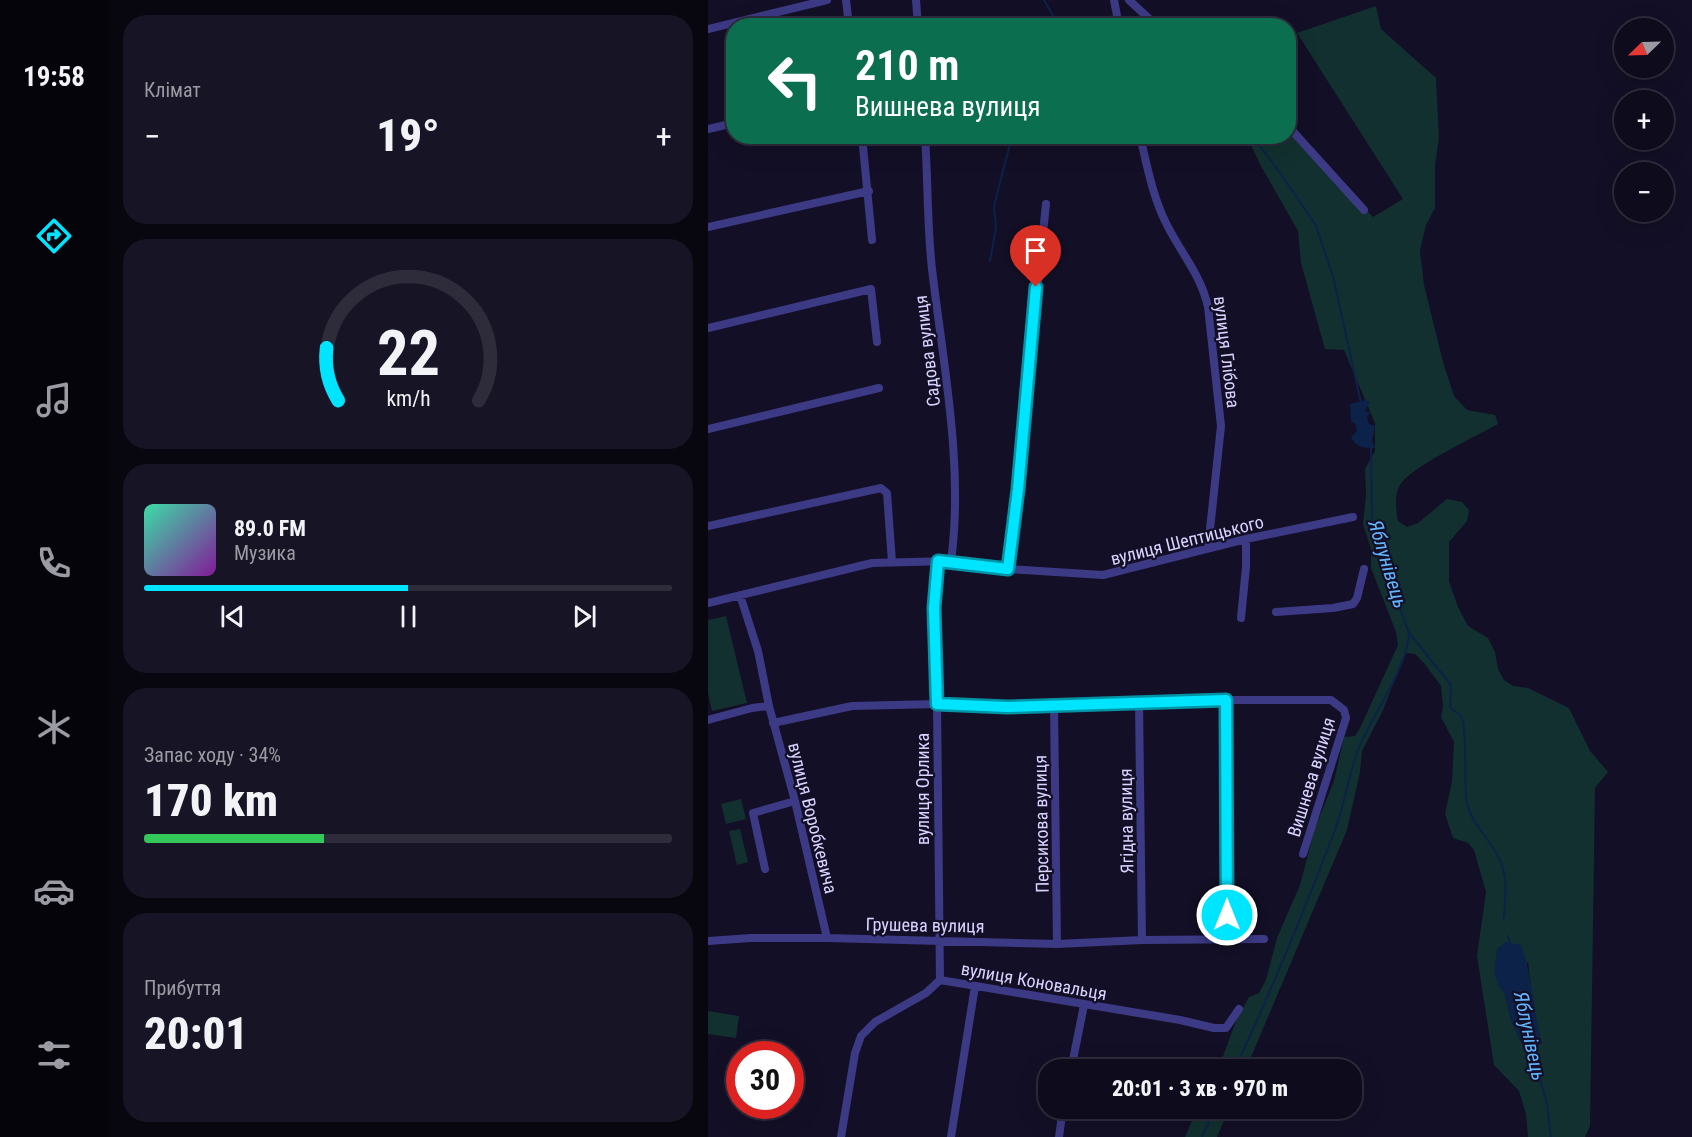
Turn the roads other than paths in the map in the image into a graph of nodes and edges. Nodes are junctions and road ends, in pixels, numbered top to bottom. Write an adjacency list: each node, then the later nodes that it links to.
1 (827, 0): 6 (street)
2 (846, 0): 7 (street)
3 (916, 0): 8 (street)
4 (1114, 0): 9 (street)
5 (1129, 0): 10 (street)
6 (753, 18)
7 (848, 18)
8 (917, 18)
9 (1117, 18)
10 (1148, 18)
11 (726, 25): 12 (street)
12 (708, 29)
13 (726, 125): 14 (street)
14 (708, 129)
15 (1296, 135): 21 (street)
16 (863, 144): 19 (street)
17 (925, 144): 33 (street, Садова вулиця)
18 (1142, 144): 31 (street, вулиця Глібова)
19 (869, 190): 22 (street); 23 (street)
20 (1046, 204): 35 (street)
21 (1364, 210)
22 (708, 227)
23 (872, 240)
24 (708, 328): 25 (street)
25 (877, 342)
26 (879, 388): 27 (street)
27 (708, 429)
28 (1353, 517): 30 (street, вулиця Шептицького)
29 (708, 526): 34 (street)
30 (1246, 539): 31 (street, вулиця Шептицького); 40 (street)
31 (1208, 548): 35 (street, вулиця Шептицького)
32 (938, 561): 33 (street, вулиця Шептицького); 34 (street, вулиця Шептицького); 43 (street, вулиця Орлика)
33 (951, 561): 35 (street, вулиця Шептицького)
34 (892, 562): 37 (street, вулиця Шептицького)
35 (1008, 569)
36 (1364, 569): 39 (street)
37 (740, 594): 38 (street, вулиця Шептицького); 45 (street, вулиця Воробкевича)
38 (708, 603)
39 (1276, 612)
40 (1241, 618)
41 (1226, 700): 42 (street, Вишнева вулиця); 49 (street, Вишнева вулиця); 52 (street)
42 (1139, 702): 44 (street, Вишнева вулиця); 55 (street, Ягідна вулиця)
43 (937, 704): 44 (street, Вишнева вулиця); 47 (street, Вишнева вулиця); 54 (street, вулиця Орлика)
44 (1054, 704): 57 (street, Персикова вулиця)
45 (769, 706): 46 (street); 47 (street, вулиця Воробкевича)
46 (708, 720)
47 (773, 723): 48 (street, вулиця Воробкевича)
48 (795, 801): 50 (street); 51 (street, вулиця Воробкевича)
49 (1303, 854)
50 (765, 869)
51 (827, 938): 54 (street, Грушева вулиця); 56 (street, Грушева вулиця)
52 (1227, 939): 53 (street, Грушева вулиця); 55 (street, Грушева вулиця)
53 (1264, 939)
54 (938, 940): 57 (street, Грушева вулиця); 58 (street, вулиця Орлика)
55 (1142, 940): 57 (street, Грушева вулиця)
56 (708, 941)
57 (1057, 944)
58 (940, 980): 59 (street, вулиця Коновальця); 64 (street, вулиця Коновальця)
59 (975, 986): 60 (street, вулиця Коновальця); 65 (street)
60 (1084, 1005): 61 (street, вулиця Коновальця); 62 (street)
61 (1239, 1009)
62 (1073, 1059)
63 (1062, 1119): 66 (street)
64 (841, 1137)
65 (951, 1137)
66 (1059, 1137)

